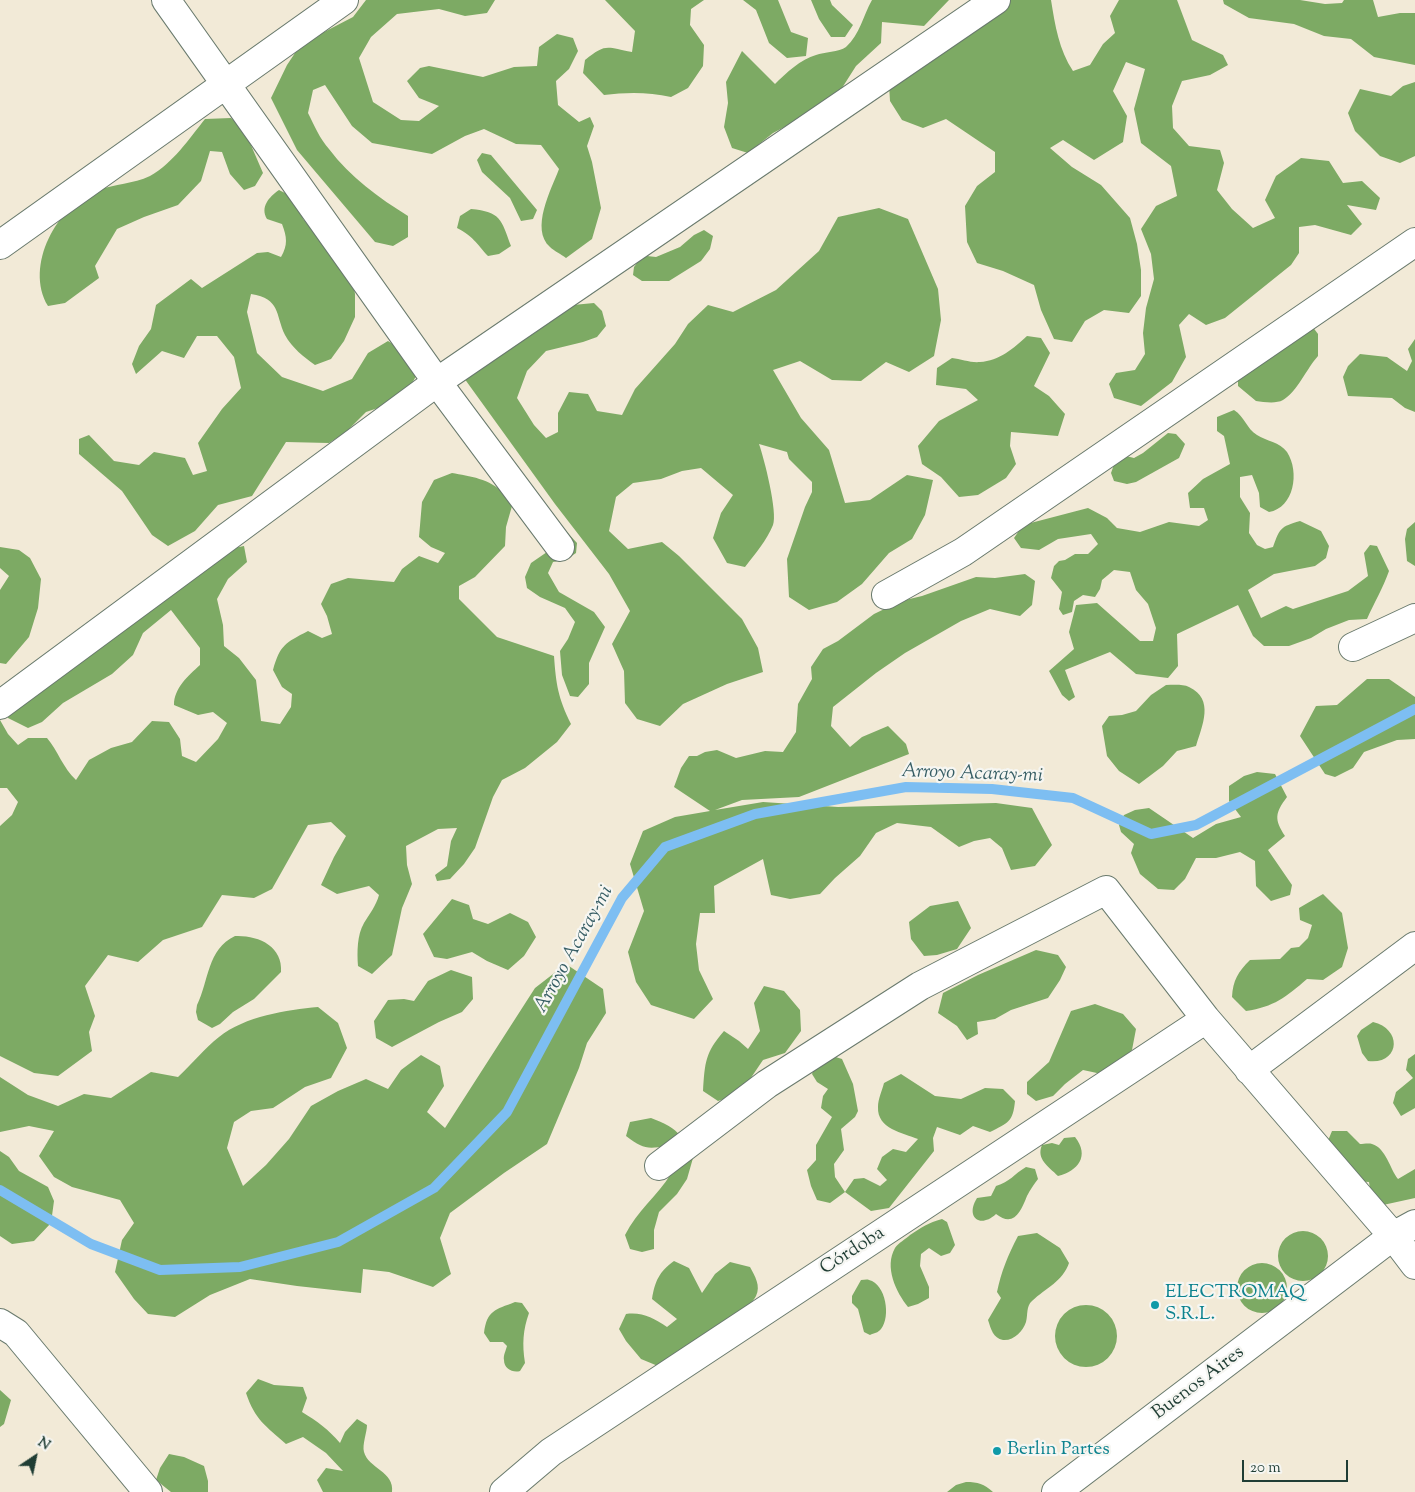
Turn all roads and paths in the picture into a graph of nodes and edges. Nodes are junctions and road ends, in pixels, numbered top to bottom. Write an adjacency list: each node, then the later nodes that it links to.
1 (166, 0): 4 (street)
2 (344, 0): 4 (street)
3 (996, 0): 7 (street)
4 (226, 84): 6 (street); 7 (street)
5 (1415, 242): 9 (street)
6 (0, 245)
7 (437, 382): 8 (street); 12 (street)
8 (560, 547)
9 (886, 595)
10 (1415, 618): 11 (street)
11 (1353, 647)
12 (0, 706)
13 (1415, 946): 15 (street)
14 (1206, 1019): 15 (street); 16 (street); 21 (street, Córdoba)
15 (1249, 1070): 17 (street)
16 (660, 1166)
17 (1404, 1230): 18 (street); 22 (street, Buenos Aires)
18 (1415, 1265)
19 (8, 1328): 20 (street)
20 (148, 1492)
21 (504, 1492)
22 (1056, 1492)

